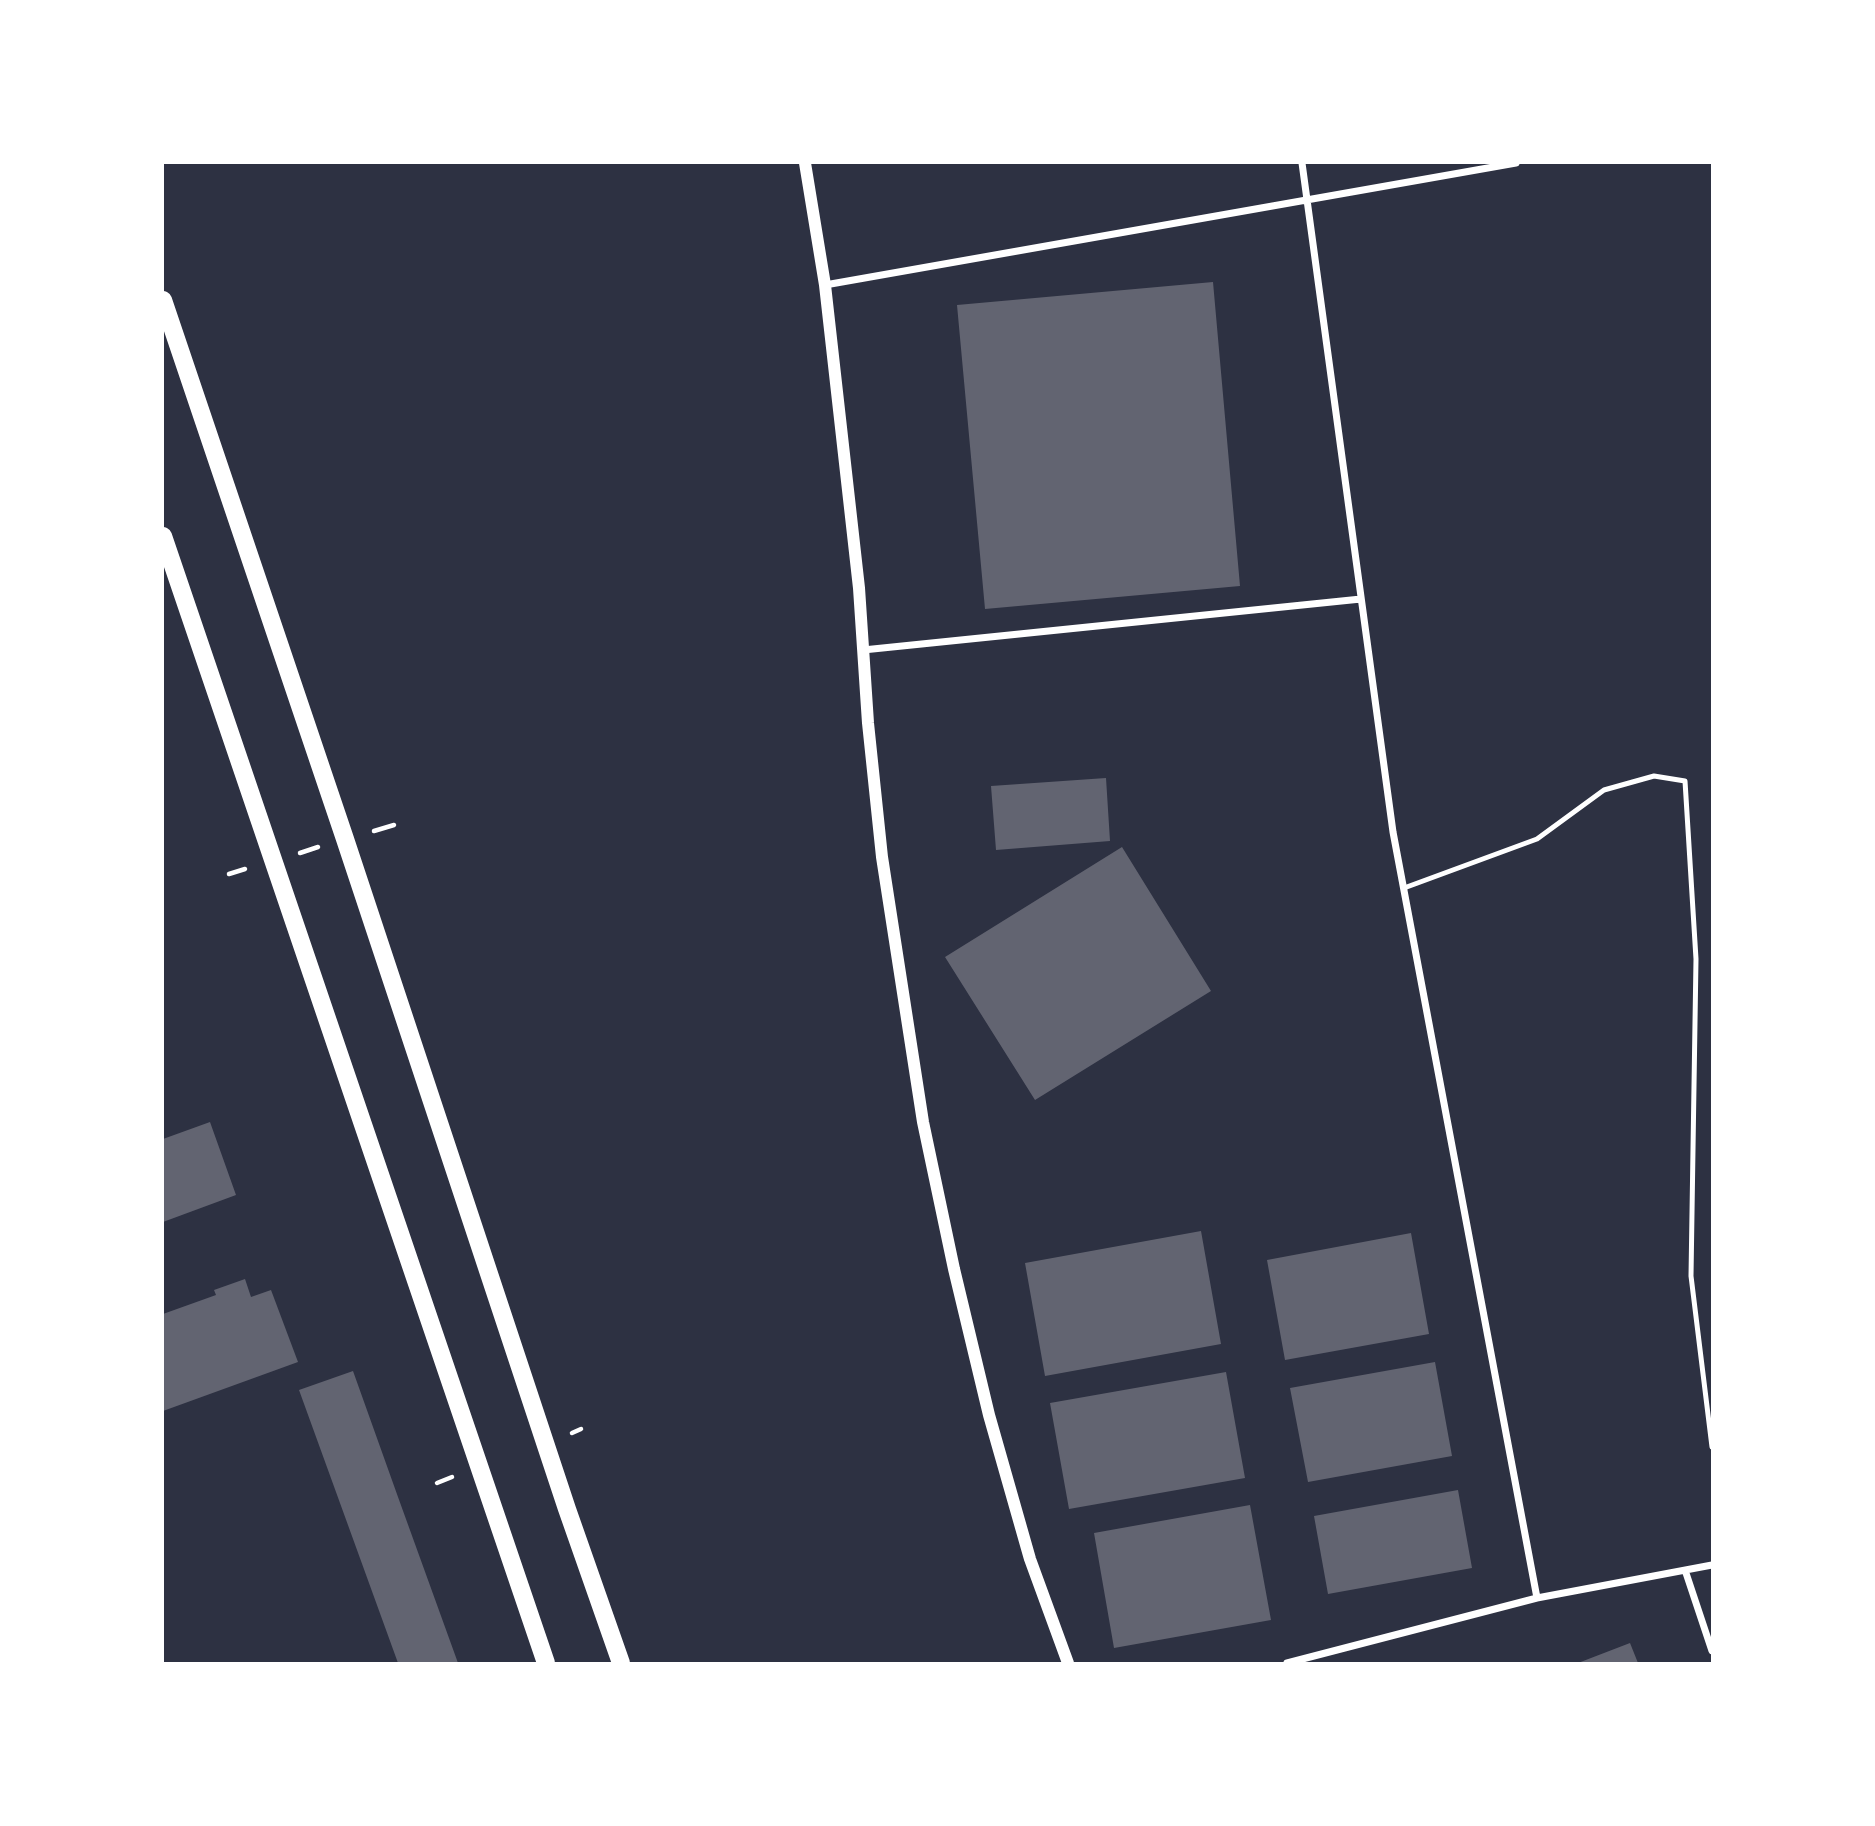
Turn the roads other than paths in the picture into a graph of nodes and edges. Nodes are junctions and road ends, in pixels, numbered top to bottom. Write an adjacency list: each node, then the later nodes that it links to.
1 (805, 163): 5 (street)
2 (1302, 163): 4 (street)
3 (1516, 163): 4 (street)
4 (1308, 201): 5 (street); 8 (street)
5 (825, 285): 9 (street)
6 (163, 300): 17 (main road)
7 (163, 536): 16 (main road)
8 (1362, 599): 9 (street); 10 (street)
9 (863, 650): 18 (street)
10 (1404, 888): 11 (lane); 14 (street)
11 (1712, 1447)
12 (1712, 1565): 13 (street)
13 (1685, 1570): 14 (street); 15 (street)
14 (1537, 1598): 19 (street)
15 (1712, 1651)
16 (546, 1663)
17 (621, 1663)
18 (1068, 1663)
19 (1287, 1663)

